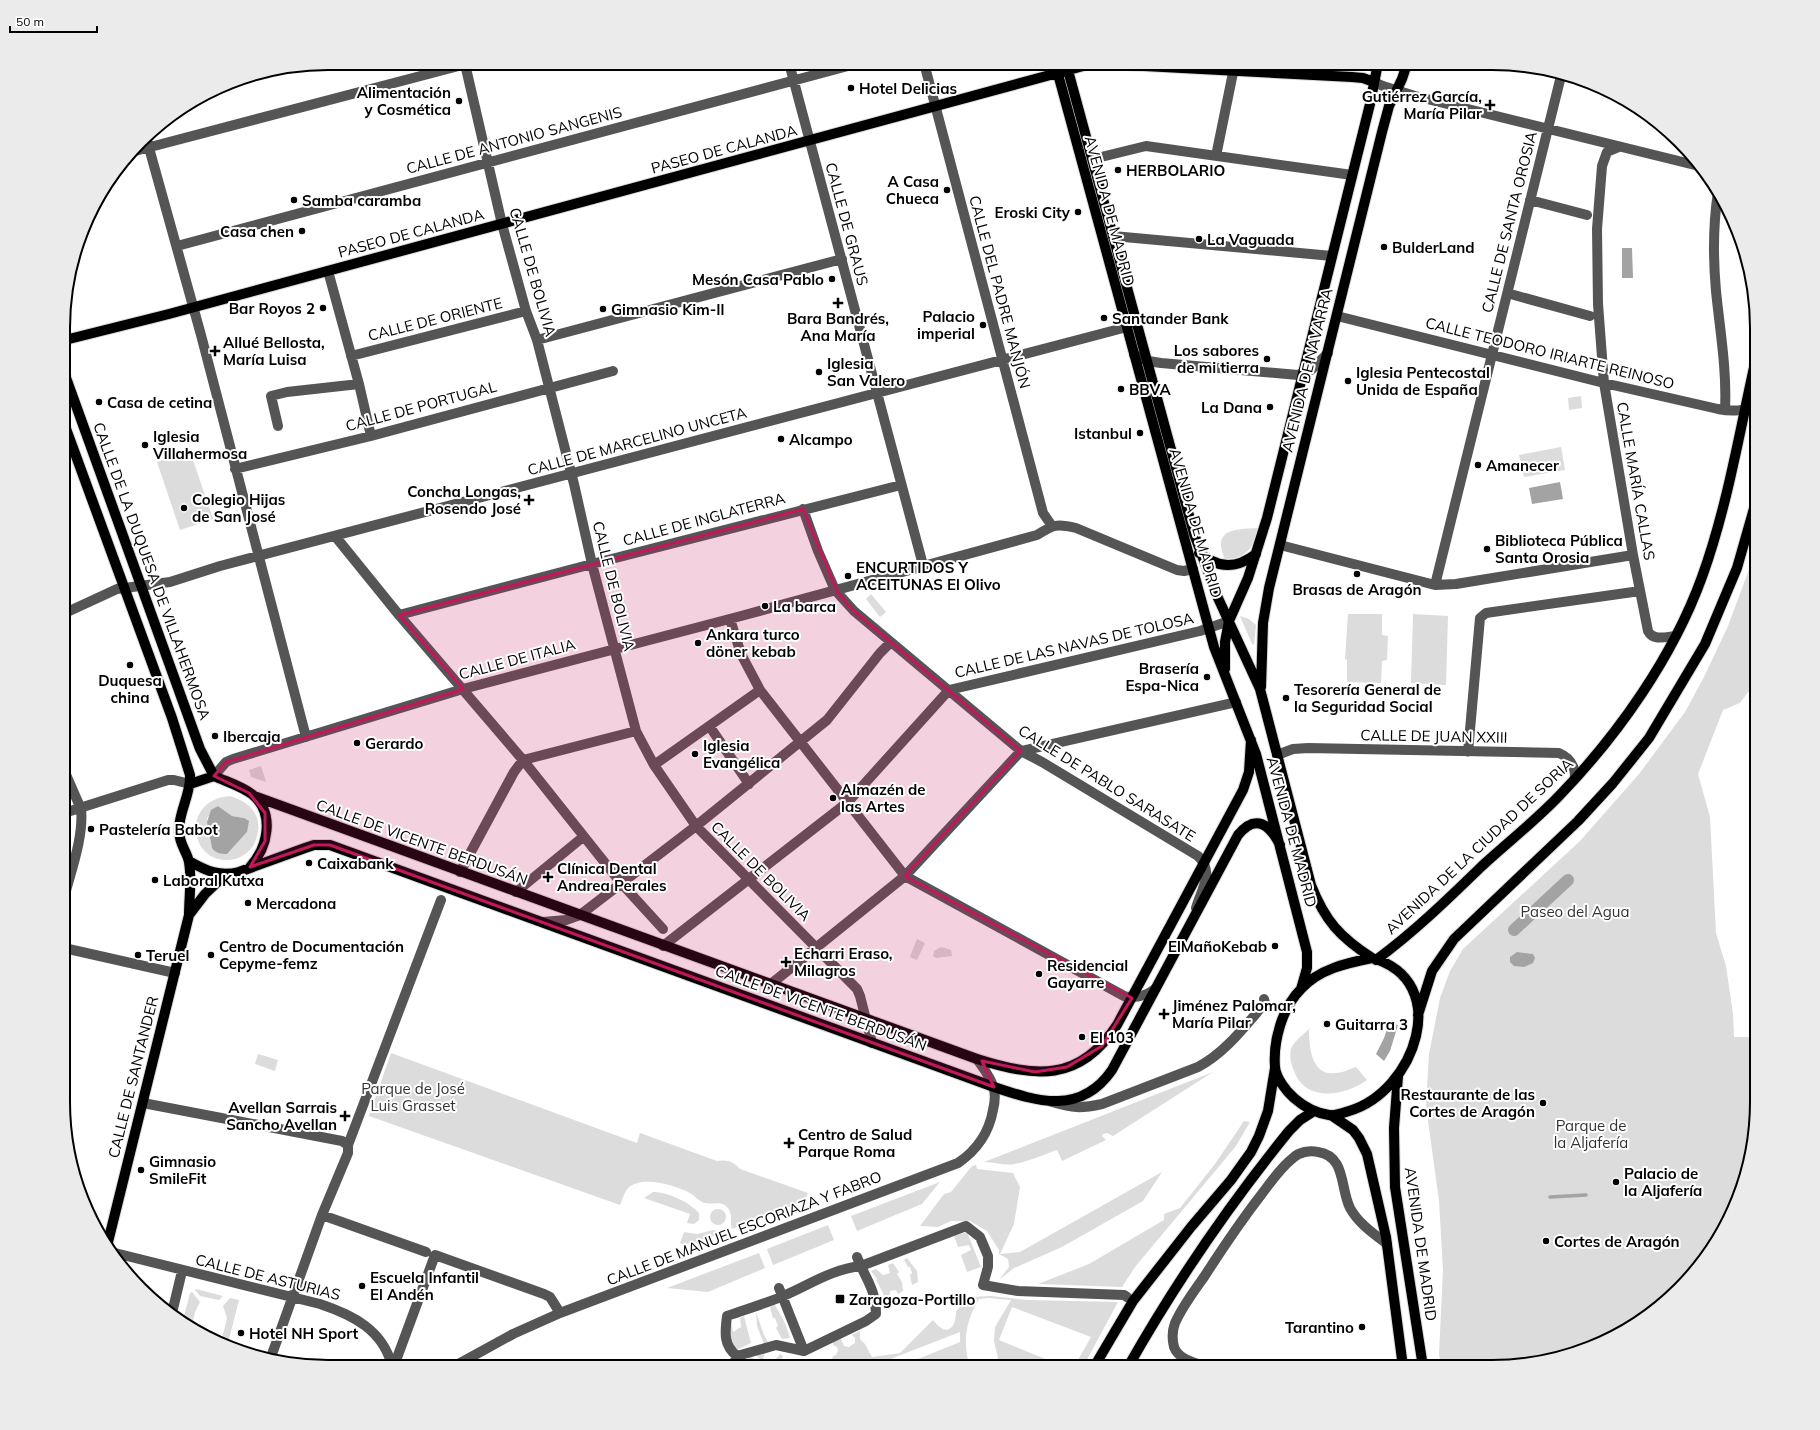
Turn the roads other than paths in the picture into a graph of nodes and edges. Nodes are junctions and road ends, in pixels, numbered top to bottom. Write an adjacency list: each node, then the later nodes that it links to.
1 (443, 70): 20 (street)
2 (469, 70): 26 (street, CALLE DE BOLIVIA)
3 (791, 70): 15 (street, CALLE DE GRAUS)
4 (832, 70): 15 (street, CALLE DE ANTONIO SANGENIS)
5 (926, 70): 18 (street, CALLE DEL PADRE MANJÓN)
6 (1056, 70): 13 (main road, AVENIDA DE MADRID)
7 (1062, 70): 13 (main road, PASEO DE CALANDA)
8 (1067, 70): 25 (main road, AVENIDA DE MADRID)
9 (1234, 70): 24 (street)
10 (1262, 70): 16 (main road, PASEO DE CALANDA)
11 (1377, 70): 16 (main road, AVENIDA DE NAVARRA)
12 (1405, 70): 17 (main road, AVENIDA DE NAVARRA)
13 (1057, 74): 18 (main road, PASEO DE CALANDA); 44 (main road, AVENIDA DE MADRID)
14 (1560, 79): 19 (street, CALLE DE SANTA OROSIA)
15 (794, 80): 21 (street, CALLE DE GRAUS); 26 (street, CALLE DE ANTONIO SANGENIS)
16 (1374, 82): 17 (street, PASEO DE CALANDA); 28 (main road, AVENIDA DE NAVARRA)
17 (1397, 91): 19 (street, PASEO DE CALANDA); 42 (main road, AVENIDA DE NAVARRA)
18 (935, 107): 21 (main road, PASEO DE CALANDA); 51 (street, CALLE DEL PADRE MANJÓN)
19 (1548, 128): 23 (street, PASEO DE CALANDA); 29 (street, CALLE DE SANTA OROSIA)
20 (151, 141)
21 (810, 141): 32 (main road, PASEO DE CALANDA); 36 (street, CALLE DE GRAUS)
22 (148, 144): 34 (street)
23 (1619, 147): 27 (street, PASEO DE CALANDA); 55 (street, CALLE MARÍA CALLAS)
24 (1216, 156): 25 (street); 28 (street)
25 (1093, 159): 33 (main road, AVENIDA DE MADRID)
26 (488, 162): 32 (street, CALLE DE BOLIVIA); 34 (street, CALLE DE ANTONIO SANGENIS)
27 (1691, 164)
28 (1352, 175): 35 (main road, AVENIDA DE NAVARRA)
29 (1530, 200): 31 (street); 50 (street, CALLE DE SANTA OROSIA)
30 (1717, 203): 62 (street)
31 (1587, 215)
32 (502, 224): 37 (main road, PASEO DE CALANDA); 40 (street, CALLE DE BOLIVIA)
33 (1113, 236): 35 (street); 41 (main road, AVENIDA DE MADRID)
34 (177, 246): 39 (street)
35 (1332, 256): 54 (main road, AVENIDA DE NAVARRA)
36 (842, 259): 46 (street); 60 (street, CALLE DE GRAUS)
37 (328, 271): 39 (main road, PASEO DE CALANDA); 49 (street)
38 (1514, 295): 43 (street)
39 (193, 307): 45 (main road, PASEO DE CALANDA); 67 (street)
40 (526, 311): 46 (street, CALLE DE BOLIVIA); 49 (street, CALLE DE ORIENTE)
41 (1134, 315): 44 (street); 52 (main road, AVENIDA DE MADRID)
42 (1337, 316): 47 (main road, AVENIDA DE NAVARRA); 50 (street, CALLE TEODORO IRIARTE REINOSO)
43 (1590, 316)
44 (1127, 327): 48 (main road, AVENIDA DE MADRID); 51 (street, CALLE DE MARCELINO UNCETA)
45 (70, 339)
46 (537, 340): 58 (street, CALLE DE BOLIVIA)
47 (1328, 353): 54 (street); 74 (main road, AVENIDA DE NAVARRA)
48 (1134, 355): 52 (street); 81 (main road, AVENIDA DE MADRID)
49 (351, 356): 56 (street)
50 (1492, 356): 55 (street, CALLE TEODORO IRIARTE REINOSO); 83 (street, CALLE DE SANTA OROSIA)
51 (1002, 360): 60 (street, CALLE DE MARCELINO UNCETA); 72 (street, CALLE DEL PADRE MANJÓN)
52 (1148, 361): 54 (street); 75 (main road, AVENIDA DE MADRID)
53 (613, 371): 58 (street, CALLE DE PORTUGAL)
54 (1303, 374): 76 (main road, AVENIDA DE NAVARRA)
55 (1604, 383): 62 (street, CALLE TEODORO IRIARTE REINOSO); 77 (street, CALLE MARÍA CALLAS)
56 (359, 384): 64 (street); 65 (street)
57 (1750, 384): 63 (main road, AVENIDA DE LA CIUDAD DE SORIA)
58 (550, 388): 65 (street, CALLE DE PORTUGAL); 68 (street, CALLE DE BOLIVIA)
59 (70, 389): 82 (main road, CALLE DE LA DUQUESA DE VILLAHERMOSA)
60 (877, 393): 68 (street, CALLE DE MARCELINO UNCETA); 69 (street, CALLE DE GRAUS)
61 (1750, 408): 63 (street, CALLE TEODORO IRIARTE REINOSO)
62 (1724, 410): 63 (street, CALLE TEODORO IRIARTE REINOSO)
63 (1744, 410): 92 (main road, AVENIDA DE LA CIUDAD DE SORIA)
64 (278, 426)
65 (370, 436): 67 (street, CALLE DE PORTUGAL)
66 (70, 439): 84 (main road, CALLE DE LA DUQUESA DE VILLAHERMOSA)
67 (235, 469): 78 (street)
68 (571, 473): 73 (street, CALLE DE MARCELINO UNCETA); 79 (street, CALLE DE BOLIVIA)
69 (901, 484): 70 (street, CALLE DE INGLATERRA); 80 (street, CALLE DE GRAUS)
70 (803, 509): 79 (street, CALLE DE INGLATERRA); 85 (street, CALLE DE PABLO SARASATE)
71 (1750, 522): 149 (main road)
72 (1052, 526): 80 (street, CALLE DE ITALIA); 81 (street)
73 (335, 536): 78 (street, CALLE DE MARCELINO UNCETA); 88 (street)
74 (1280, 545): 83 (street); 97 (main road, AVENIDA DE NAVARRA)
75 (1200, 552): 76 (main road); 81 (main road); 90 (main road, AVENIDA DE MADRID)
76 (1256, 554): 90 (main road, AVENIDA DE NAVARRA)
77 (1633, 554): 83 (street); 86 (street, CALLE MARÍA CALLAS)
78 (258, 556): 82 (street, CALLE DE MARCELINO UNCETA); 103 (street)
79 (592, 564): 88 (street, CALLE DE INGLATERRA); 94 (street, CALLE DE BOLIVIA)
80 (923, 565): 85 (street, CALLE DE ITALIA)
81 (1192, 569): 91 (main road, AVENIDA DE MADRID)
82 (141, 586): 84 (street, CALLE DE MARCELINO UNCETA); 111 (main road, CALLE DE LA DUQUESA DE VILLAHERMOSA)
83 (1435, 586)
84 (125, 587): 87 (street, CALLE DE MARCELINO UNCETA); 114 (main road, CALLE DE LA DUQUESA DE VILLAHERMOSA)
85 (836, 590): 89 (street, CALLE DE ITALIA); 93 (street, CALLE DE PABLO SARASATE)
86 (1640, 591): 92 (street, CALLE MARÍA CALLAS); 107 (street)
87 (70, 611)
88 (399, 615): 96 (street)
89 (730, 619): 94 (street, CALLE DE ITALIA); 98 (street)
90 (1229, 621): 91 (street, CALLE DE LAS NAVAS DE TOLOSA); 95 (main road, AVENIDA DE NAVARRA); 97 (main road, AVENIDA DE MADRID)
91 (1209, 629): 95 (main road, AVENIDA DE MADRID); 99 (street, CALLE DE LAS NAVAS DE TOLOSA)
92 (1675, 636): 112 (main road, AVENIDA DE LA CIUDAD DE SORIA)
93 (891, 642): 99 (street, CALLE DE PABLO SARASATE); 105 (street)
94 (614, 649): 96 (street, CALLE DE ITALIA); 102 (street, CALLE DE BOLIVIA)
95 (1225, 675): 100 (main road, AVENIDA DE MADRID)
96 (463, 689): 103 (street, CALLE DE ITALIA); 109 (street)
97 (1260, 689): 108 (main road, AVENIDA DE MADRID)
98 (760, 690): 101 (street); 105 (street)
99 (949, 690): 106 (street, CALLE DE PABLO SARASATE); 117 (street, CALLE DE LAS NAVAS DE TOLOSA)
100 (1236, 702): 104 (main road, AVENIDA DE MADRID); 106 (street)
101 (710, 727): 110 (street); 115 (street)
102 (636, 731): 109 (street); 110 (street, CALLE DE BOLIVIA)
103 (306, 737): 111 (street, CALLE DE ITALIA)
104 (1251, 740): 122 (main road, AVENIDA DE MADRID); 124 (main road)
105 (799, 741): 115 (street); 117 (street)
106 (1021, 751): 124 (street, CALLE DE PABLO SARASATE); 129 (street)
107 (1468, 752): 108 (street, CALLE DE JUAN XXIII); 112 (street, CALLE DE JUAN XXIII)
108 (1277, 755): 142 (main road, AVENIDA DE MADRID)
109 (523, 760): 121 (street); 126 (street)
110 (654, 765): 120 (street, CALLE DE BOLIVIA)
111 (214, 776): 114 (main road); 116 (main road)
112 (1575, 778): 142 (main road, AVENIDA DE LA CIUDAD DE SORIA)
113 (70, 784): 118 (street)
114 (190, 784): 118 (street); 123 (main road)
115 (749, 784): 120 (street)
116 (254, 796): 125 (main road); 126 (main road, CALLE DE VICENTE BERDUSÁN)
117 (848, 802): 129 (street); 130 (street, CALLE DE LAS NAVAS DE TOLOSA)
118 (81, 809): 119 (street); 127 (street)
119 (70, 812)
120 (696, 826): 130 (street, CALLE DE BOLIVIA); 131 (street)
121 (583, 837): 131 (street); 132 (street)
122 (1280, 845): 136 (main road); 146 (main road, AVENIDA DE MADRID)
123 (189, 861): 128 (main road); 134 (main road)
124 (1204, 862): 136 (street); 147 (main road)
125 (250, 867): 128 (main road); 137 (main road, CALLE DE VICENTE BERDUSÁN)
126 (460, 872): 132 (main road, CALLE DE VICENTE BERDUSÁN)
127 (70, 874)
128 (226, 874): 134 (main road)
129 (905, 876): 140 (street); 147 (street)
130 (748, 879): 139 (street, CALLE DE LAS NAVAS DE TOLOSA); 140 (street, CALLE DE BOLIVIA)
131 (621, 883): 135 (street); 138 (street)
132 (516, 892): 135 (main road, CALLE DE VICENTE BERDUSÁN)
133 (441, 900): 162 (street)
134 (189, 915): 143 (main road, CALLE DE SANTANDER)
135 (580, 915): 137 (street, CALLE DE VICENTE BERDUSÁN); 139 (main road, CALLE DE VICENTE BERDUSÁN)
136 (1194, 918): 145 (main road)
137 (543, 922): 151 (main road, CALLE DE VICENTE BERDUSÁN)
138 (663, 929)
139 (663, 946): 144 (main road, CALLE DE VICENTE BERDUSÁN)
140 (817, 948): 144 (street); 150 (street, CALLE DE BOLIVIA)
141 (70, 949): 143 (street)
142 (1374, 959): 146 (main road); 149 (main road, AVENIDA DE MADRID)
143 (175, 973): 158 (main road, CALLE DE SANTANDER)
144 (771, 984): 150 (main road, CALLE DE VICENTE BERDUSÁN)
145 (1155, 989): 147 (street); 156 (main road)
146 (1301, 989): 153 (main road)
147 (1132, 998): 152 (main road, CALLE DE VICENTE BERDUSÁN)
148 (1264, 999): 159 (street)
149 (1418, 1015): 154 (main road)
150 (866, 1019): 151 (street, CALLE DE BOLIVIA); 152 (main road, CALLE DE VICENTE BERDUSÁN)
151 (872, 1042): 155 (main road, CALLE DE VICENTE BERDUSÁN)
152 (976, 1059): 155 (street)
153 (1275, 1068): 160 (main road); 182 (main road)
154 (1398, 1076): 161 (main road); 186 (main road, AVENIDA DE MADRID)
155 (994, 1087): 157 (main road, CALLE DE VICENTE BERDUSÁN); 174 (street, CALLE DE MANUEL ESCORIAZA Y FABRO)
156 (1091, 1092): 157 (main road, CALLE DE VICENTE BERDUSÁN); 159 (street)
157 (1052, 1102): 159 (street)
158 (143, 1103): 162 (street); 164 (main road, CALLE DE SANTANDER)
159 (1099, 1105)
160 (1314, 1111): 161 (main road); 183 (main road)
161 (1330, 1115): 165 (main road)
162 (348, 1145): 163 (street)
163 (322, 1215): 167 (street); 171 (street)
164 (109, 1238)
165 (1387, 1244): 184 (street); 185 (main road)
166 (120, 1254): 169 (street, CALLE DE ASTURIAS)
167 (430, 1254): 174 (street); 179 (street)
168 (859, 1262): 170 (street); 172 (street); 175 (street)
169 (182, 1271): 171 (street, CALLE DE ASTURIAS); 173 (street)
170 (780, 1293): 175 (street); 177 (street)
171 (292, 1297): 176 (street); 178 (street, CALLE DE ASTURIAS)
172 (1127, 1297)
173 (173, 1308)
174 (560, 1313): 180 (street, CALLE DE MANUEL ESCORIAZA Y FABRO)
175 (804, 1351): 177 (street)
176 (271, 1353)
177 (737, 1356): 181 (street)
178 (391, 1360)
179 (395, 1360)
180 (464, 1360)
181 (735, 1360)
182 (1098, 1360)
183 (1132, 1360)
184 (1187, 1360)
185 (1402, 1360)
186 (1422, 1360)

